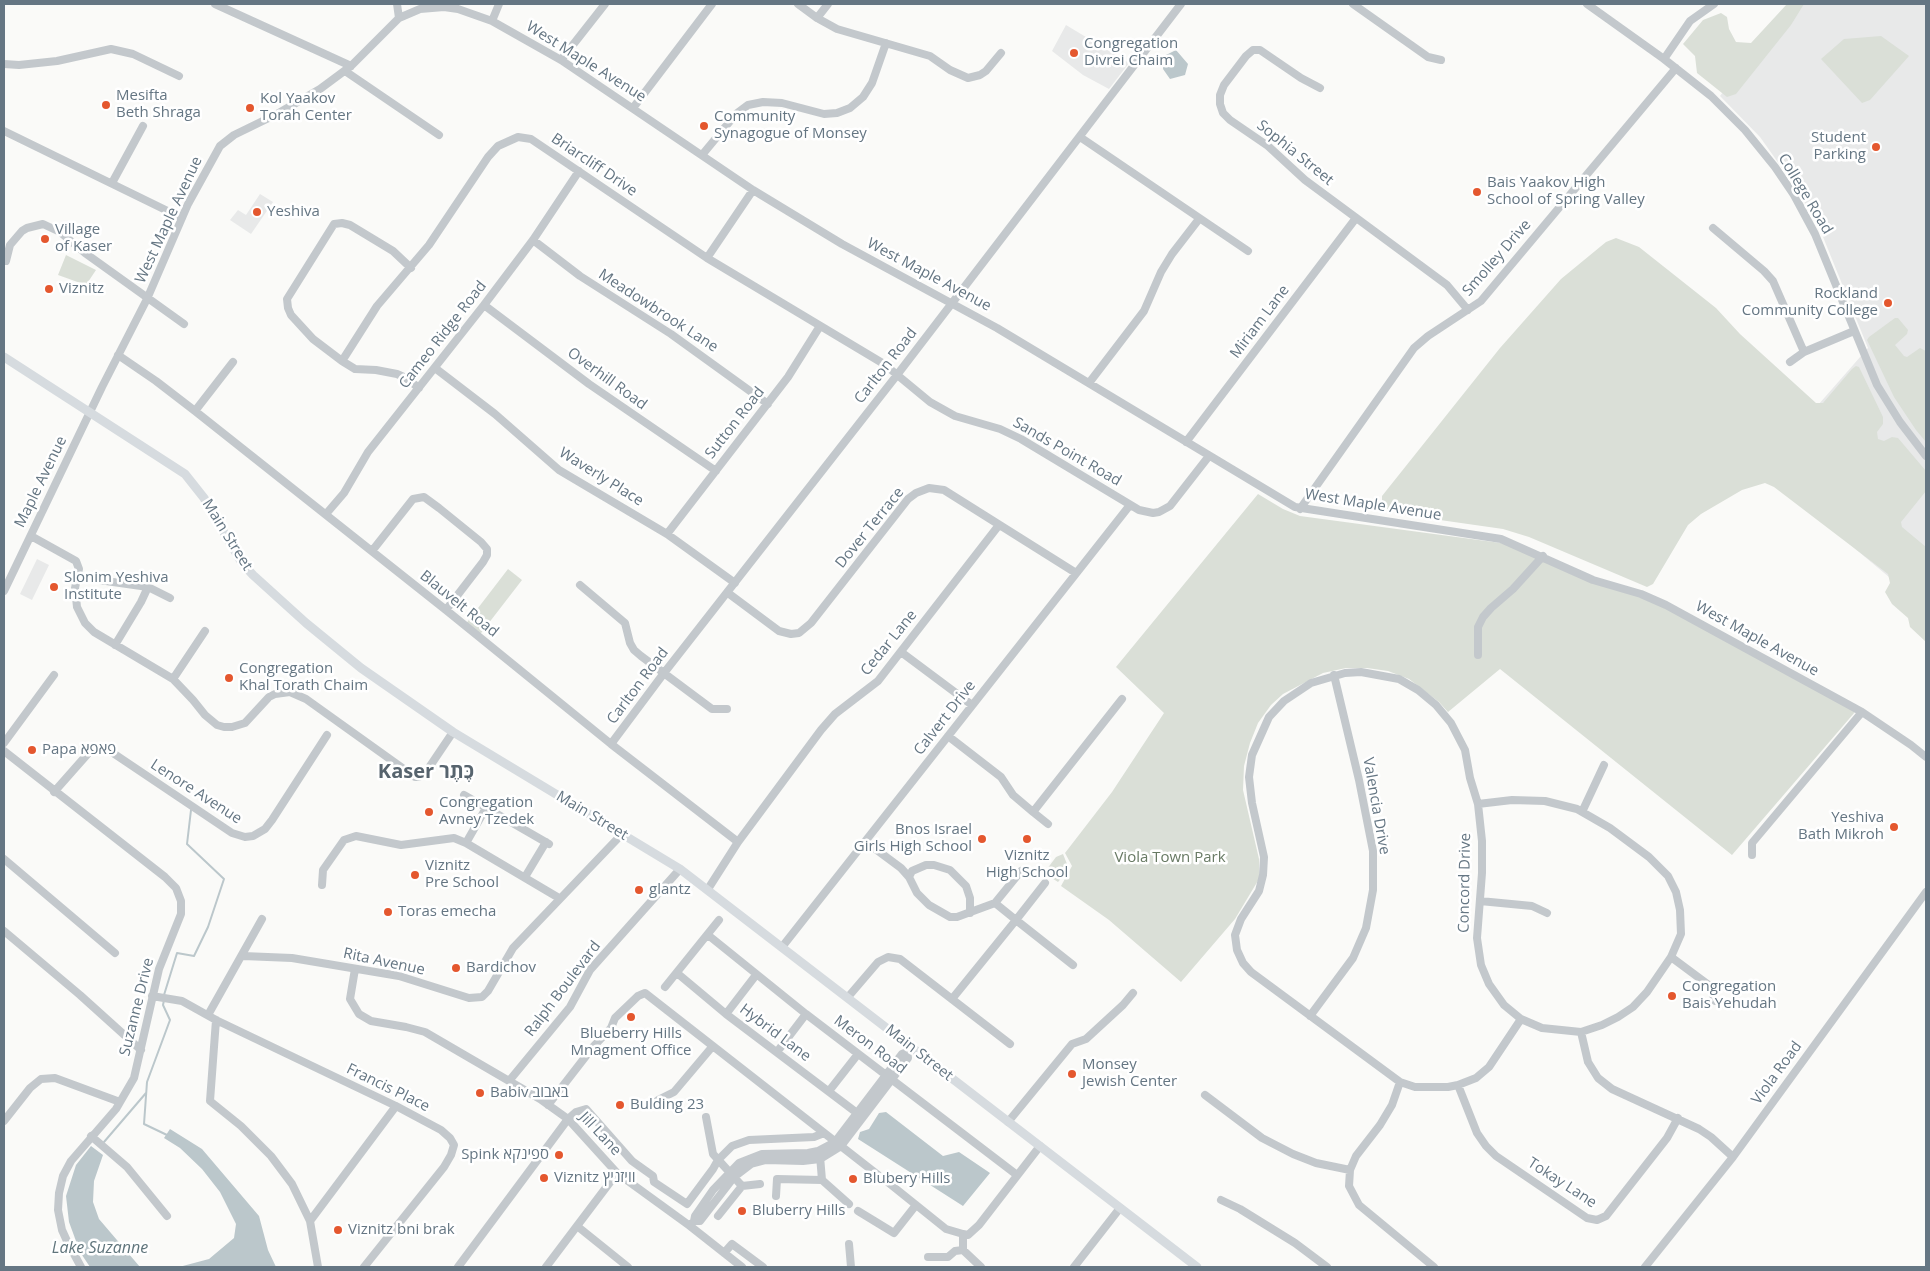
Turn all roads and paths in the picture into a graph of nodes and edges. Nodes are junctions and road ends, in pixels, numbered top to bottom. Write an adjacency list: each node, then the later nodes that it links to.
1 (215, 4): 21 (street)
2 (397, 4): 12 (street)
3 (499, 4): 14 (street)
4 (605, 4): 18 (street)
5 (712, 4): 25 (street)
6 (798, 4): 13 (street)
7 (828, 4): 13 (street)
8 (1181, 4): 29 (street, Carlton Road)
9 (1353, 4): 19 (street)
10 (1588, 4): 17 (street, College Road)
11 (1714, 4): 17 (street)
12 (399, 18): 14 (street, West Maple Avenue); 21 (street, West Maple Avenue)
13 (816, 18): 15 (street)
14 (492, 21): 18 (street, West Maple Avenue)
15 (886, 43): 16 (street); 30 (street)
16 (1002, 52)
17 (1664, 59): 22 (street, College Road)
18 (560, 60): 25 (street, West Maple Avenue)
19 (1441, 60)
20 (4, 64): 23 (street)
21 (348, 68): 28 (street); 34 (street, West Maple Avenue)
22 (1676, 68): 46 (street, Smolley Drive); 49 (street, College Road)
23 (179, 76)
24 (1320, 88): 36 (street, Sophia Street)
25 (633, 108): 30 (street, West Maple Avenue)
26 (143, 126): 32 (street)
27 (4, 131): 32 (street)
28 (439, 134)
29 (1080, 138): 35 (street); 44 (street, Carlton Road)
30 (702, 155): 33 (street, West Maple Avenue)
31 (579, 170): 38 (street, Cameo Ridge Road); 40 (street, Briarcliff Drive); 42 (street, Briarcliff Drive)
32 (112, 183): 34 (street)
33 (752, 190): 40 (street); 44 (street, West Maple Avenue)
34 (182, 218): 43 (street, West Maple Avenue)
35 (1199, 218): 39 (street); 58 (street)
36 (1356, 218): 46 (street, Sophia Street); 63 (street, Miriam Lane)
37 (1713, 228): 50 (street)
38 (533, 240): 45 (street, Cameo Ridge Road); 60 (street, Meadowbrook Lane)
39 (1248, 250)
40 (707, 258): 48 (street, Briarcliff Drive)
41 (6, 261): 43 (street)
42 (411, 268): 53 (street, Briarcliff Drive); 53 (street)
43 (147, 299): 47 (street); 51 (street, West Maple Avenue)
44 (952, 303): 57 (street, Carlton Road); 58 (street, West Maple Avenue)
45 (484, 305): 56 (street, Cameo Ridge Road); 66 (street, Overhill Road)
46 (1468, 310): 68 (street, Smolley Drive)
47 (184, 324)
48 (820, 326): 57 (street, Briarcliff Drive); 60 (street, Sutton Road)
49 (1854, 331): 50 (street); 65 (street, College Road)
50 (1804, 352): 55 (street)
51 (118, 356): 61 (street, Blauvelt Road); 62 (street, West Maple Avenue)
52 (4, 357): 62 (main road, Main Street)
53 (342, 361): 59 (street)
54 (233, 362): 61 (street)
55 (1790, 362)
56 (436, 368): 59 (street, Cameo Ridge Road); 71 (street, Waverly Place)
57 (897, 375): 67 (street, Sands Point Road); 77 (street, Carlton Road)
58 (1089, 383): 63 (street, West Maple Avenue)
59 (419, 388): 69 (street, Cameo Ridge Road)
60 (768, 404): 66 (street, Sutton Road)
61 (195, 411): 69 (street, Blauvelt Road)
62 (91, 412): 72 (street, Maple Avenue); 96 (main road, Main Street)
63 (1186, 442): 64 (street, West Maple Avenue)
64 (1209, 456): 67 (street, Sands Point Road); 68 (street, West Maple Avenue)
65 (1926, 456)
66 (716, 471): 71 (street, Sutton Road)
67 (1130, 505): 75 (street, Calvert Drive)
68 (1300, 509): 74 (street, West Maple Avenue)
69 (326, 514): 73 (street, Blauvelt Road)
70 (999, 525): 75 (street, Dover Terrace); 81 (street, Dover Terrace); 86 (street, Cedar Lane)
71 (668, 534): 77 (street, Waverly Place)
72 (31, 536): 76 (street); 80 (street, Maple Avenue)
73 (372, 551): 83 (street, Blauvelt Road); 83 (street)
74 (1542, 556): 87 (street); 95 (street, West Maple Avenue)
75 (1076, 573): 93 (street, Calvert Drive)
76 (78, 577): 79 (street); 85 (street)
77 (735, 583): 81 (street, Carlton Road)
78 (580, 585): 88 (street)
79 (148, 587): 82 (street); 85 (street)
80 (4, 591)
81 (728, 593): 88 (street, Carlton Road)
82 (170, 598)
83 (446, 610): 100 (street, Blauvelt Road)
84 (205, 631): 91 (street)
85 (114, 645): 91 (street)
86 (901, 652): 93 (street); 112 (street, Cedar Lane)
87 (1478, 655)
88 (664, 674): 94 (street); 100 (street, Carlton Road)
89 (54, 675): 99 (street)
90 (1334, 675): 106 (street, Concord Drive); 152 (street, Valencia Drive); 152 (street, Concord Drive)
91 (173, 679): 96 (street)
92 (1122, 699): 108 (street)
93 (972, 705): 98 (street, Calvert Drive)
94 (727, 709)
95 (1862, 712): 102 (street, West Maple Avenue); 115 (street)
96 (453, 732): 111 (main road, Main Street)
97 (328, 735): 104 (street, Lenore Avenue)
98 (948, 736): 108 (street); 113 (street, Calvert Drive)
99 (4, 743)
100 (611, 744): 112 (street, Blauvelt Road)
101 (4, 752): 104 (street, Suzanne Drive)
102 (1926, 757)
103 (1604, 765): 109 (street)
104 (54, 792): 145 (street, Suzanne Drive)
105 (464, 795): 107 (street)
106 (1478, 804): 109 (street); 126 (street, Concord Drive)
107 (486, 808): 114 (street); 120 (street)
108 (1034, 812): 110 (street)
109 (1582, 812): 138 (street)
110 (1048, 824)
111 (622, 834): 117 (main road, Main Street); 125 (street, Rita Avenue)
112 (738, 842): 123 (street)
113 (866, 842): 119 (street); 135 (street, Calvert Drive)
114 (466, 843): 120 (street); 122 (street)
115 (1752, 855)
116 (4, 859): 136 (street)
117 (680, 869): 123 (main road, Main Street); 163 (street, Ralph Boulevard)
118 (1021, 871): 127 (street)
119 (909, 876): 128 (street); 128 (street)
120 (525, 877): 125 (street)
121 (1045, 883): 132 (street)
122 (322, 885)
123 (708, 889): 135 (main road, Main Street)
124 (1926, 892): 183 (street, Viola Road)
125 (559, 898): 140 (street, Rita Avenue)
126 (1480, 901): 129 (street); 154 (street, Concord Drive)
127 (995, 903): 128 (street); 132 (street)
128 (970, 913)
129 (1547, 913)
130 (262, 919): 137 (street)
131 (719, 920): 134 (street)
132 (1016, 920): 139 (street); 147 (street)
133 (4, 931): 159 (street)
134 (708, 934): 141 (street); 142 (street, Meron Road)
135 (782, 947): 146 (main road, Main Street)
136 (115, 953)
137 (243, 956): 140 (street, Rita Avenue); 151 (street)
138 (1671, 957): 148 (street); 155 (street)
139 (1074, 966)
140 (355, 969): 163 (street, Jill Lane)
141 (678, 973): 143 (street); 149 (street, Hybrid Lane)
142 (756, 975): 149 (street); 150 (street, Meron Road)
143 (665, 987)
144 (1133, 993): 177 (street)
145 (152, 996): 151 (street, Francis Place); 159 (street, Suzanne Drive)
146 (848, 997): 147 (street); 158 (main road, Main Street)
147 (952, 999): 156 (street)
148 (1715, 1001)
149 (726, 1014): 160 (street, Hybrid Lane)
150 (806, 1014): 160 (street); 161 (street, Meron Road)
151 (208, 1015): 153 (street, Francis Place)
152 (1310, 1016): 164 (street)
153 (216, 1020): 171 (street, Francis Place); 202 (street)
154 (1521, 1020): 155 (street, Concord Drive); 165 (street)
155 (1581, 1032): 174 (street)
156 (1010, 1044)
157 (712, 1046): 168 (street); 170 (street); 178 (street)
158 (908, 1049): 162 (street); 177 (main road, Main Street)
159 (141, 1050): 169 (street, Suzanne Drive)
160 (778, 1052): 166 (street, Hybrid Lane)
161 (858, 1054): 162 (street, Meron Road); 166 (street)
162 (890, 1077): 172 (street); 188 (street, Meron Road)
163 (509, 1081): 170 (street, Jill Lane)
164 (1400, 1082): 165 (street); 185 (street)
165 (1458, 1085): 174 (street, Tokay Lane)
166 (829, 1091): 172 (street, Hybrid Lane)
167 (1205, 1095): 185 (street)
168 (658, 1100)
169 (120, 1102): 176 (street); 179 (street, Suzanne Drive)
170 (548, 1105): 175 (street, Jill Lane)
171 (396, 1106): 202 (street); 212 (street, Francis Place)
172 (860, 1116): 180 (street)
173 (706, 1117): 184 (street)
174 (1678, 1118): 183 (street)
175 (568, 1119): 186 (street, Jill Lane); 190 (street); 213 (street)
176 (4, 1121)
177 (1008, 1122): 181 (main road, Main Street)
178 (824, 1133): 180 (street); 184 (street)
179 (90, 1136): 200 (street); 210 (street, Suzanne Drive)
180 (838, 1144): 182 (street); 197 (street)
181 (1040, 1146): 188 (street); 198 (main road, Main Street)
182 (819, 1155): 187 (street); 189 (street)
183 (1733, 1157): 224 (street, Viola Road)
184 (718, 1160): 187 (street); 190 (street)
185 (1350, 1170): 223 (street)
186 (617, 1173): 193 (street, Jill Lane); 204 (street)
187 (732, 1175): 192 (street); 203 (street)
188 (1017, 1175): 205 (street)
189 (822, 1180): 194 (street); 196 (street)
190 (654, 1182): 193 (street)
191 (760, 1184): 192 (street)
192 (742, 1186): 201 (street)
193 (646, 1194): 203 (street, Jill Lane)
194 (776, 1196)
195 (1221, 1200): 222 (street)
196 (849, 1204)
197 (916, 1205): 199 (street); 205 (street)
198 (1120, 1208): 220 (street); 221 (main road, Main Street)
199 (858, 1211)
200 (166, 1216)
201 (718, 1216)
202 (310, 1221): 211 (street)
203 (692, 1223): 208 (street, Jill Lane)
204 (577, 1226): 214 (street); 215 (street)
205 (966, 1235): 207 (street)
206 (850, 1244): 218 (street)
207 (963, 1250): 209 (street); 219 (street)
208 (724, 1253): 216 (street, Jill Lane); 217 (street)
209 (928, 1257)
210 (81, 1267)
211 (318, 1267)
212 (364, 1267)
213 (458, 1267)
214 (546, 1267)
215 (628, 1267)
216 (742, 1267)
217 (763, 1267)
218 (851, 1267)
219 (981, 1267)
220 (1074, 1267)
221 (1197, 1267)
222 (1327, 1267)
223 (1434, 1267)
224 (1645, 1267)

